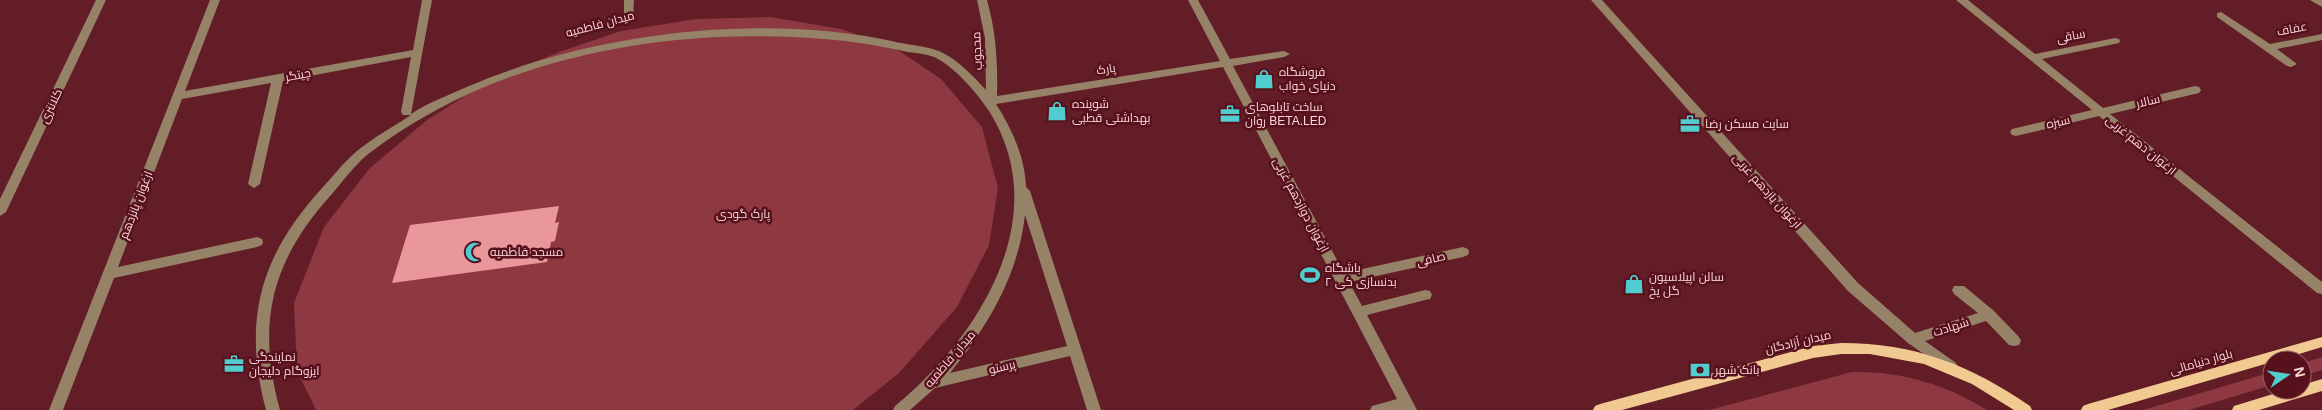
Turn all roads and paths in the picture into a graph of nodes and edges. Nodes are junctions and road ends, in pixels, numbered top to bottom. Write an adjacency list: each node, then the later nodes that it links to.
1 (101, 0): 32 (street, کلانتری)
2 (215, 0): 25 (street, ارغوان پانزدهم)
3 (427, 0): 17 (street)
4 (629, 0): 11 (street)
5 (982, 0): 26 (street, محجوب)
6 (1193, 0): 20 (street, ارغوان دوازدهم غربی)
7 (1596, 0): 43 (street, ارغوان یازدهم غربی)
8 (1961, 0): 19 (street, ارغوان دهم غربی)
9 (2315, 0): 10 (street)
10 (2322, 4)
11 (629, 15)
12 (2221, 15): 16 (street)
13 (903, 34): 26 (street, میدان فاطمیه)
14 (2322, 37): 16 (street, عفاف)
15 (2115, 41): 19 (street, ساقی)
16 (2268, 48): 21 (street)
17 (417, 53): 22 (street, چیتگر); 27 (street)
18 (1284, 54): 20 (street, پارک)
19 (2033, 58): 28 (street, ارغوان دهم غربی)
20 (1226, 64): 26 (street, پارک); 37 (street, ارغوان دوازدهم غربی)
21 (2291, 64)
22 (278, 78): 25 (street, چیتگر); 31 (street)
23 (444, 88): 27 (street)
24 (2195, 90): 28 (street, سالار)
25 (178, 96): 36 (street, ارغوان پانزدهم)
26 (991, 102): 30 (street, میدان فاطمیه)
27 (407, 112): 53 (street)
28 (2101, 112): 29 (street, سبزه); 38 (street, ارغوان دهم غربی)
29 (2016, 132)
30 (1021, 183): 46 (street); 48 (street, میدان فاطمیه)
31 (254, 184)
32 (4, 199): 33 (street, کلانتری)
33 (0, 212)
34 (257, 242): 36 (street)
35 (1463, 252): 37 (street, صافی)
36 (109, 274): 52 (street, ارغوان پانزدهم)
37 (1340, 279): 41 (street, ارغوان دوازدهم غربی)
38 (2322, 289)
39 (1959, 290): 42 (street)
40 (1425, 295): 41 (street)
41 (1357, 312): 50 (street, ارغوان دوازدهم غربی)
42 (1989, 315): 43 (street, شهادت); 44 (street)
43 (1913, 340): 47 (street, ارغوان یازدهم غربی)
44 (2014, 341)
45 (2322, 342): 58 (main road, بلوار دنیامالی)
46 (1074, 350): 48 (street, پرستو); 54 (street)
47 (1952, 367): 56 (main road, میدان آزادگان); 57 (main road, میدان آزادگان)
48 (930, 383): 51 (street, میدان فاطمیه)
49 (2322, 385): 59 (main road)
50 (1408, 406): 55 (street)
51 (904, 408)
52 (56, 410)
53 (273, 410)
54 (1094, 410)
55 (1377, 410)
56 (1600, 410)
57 (2025, 410)
58 (2088, 410)
59 (2239, 410)

